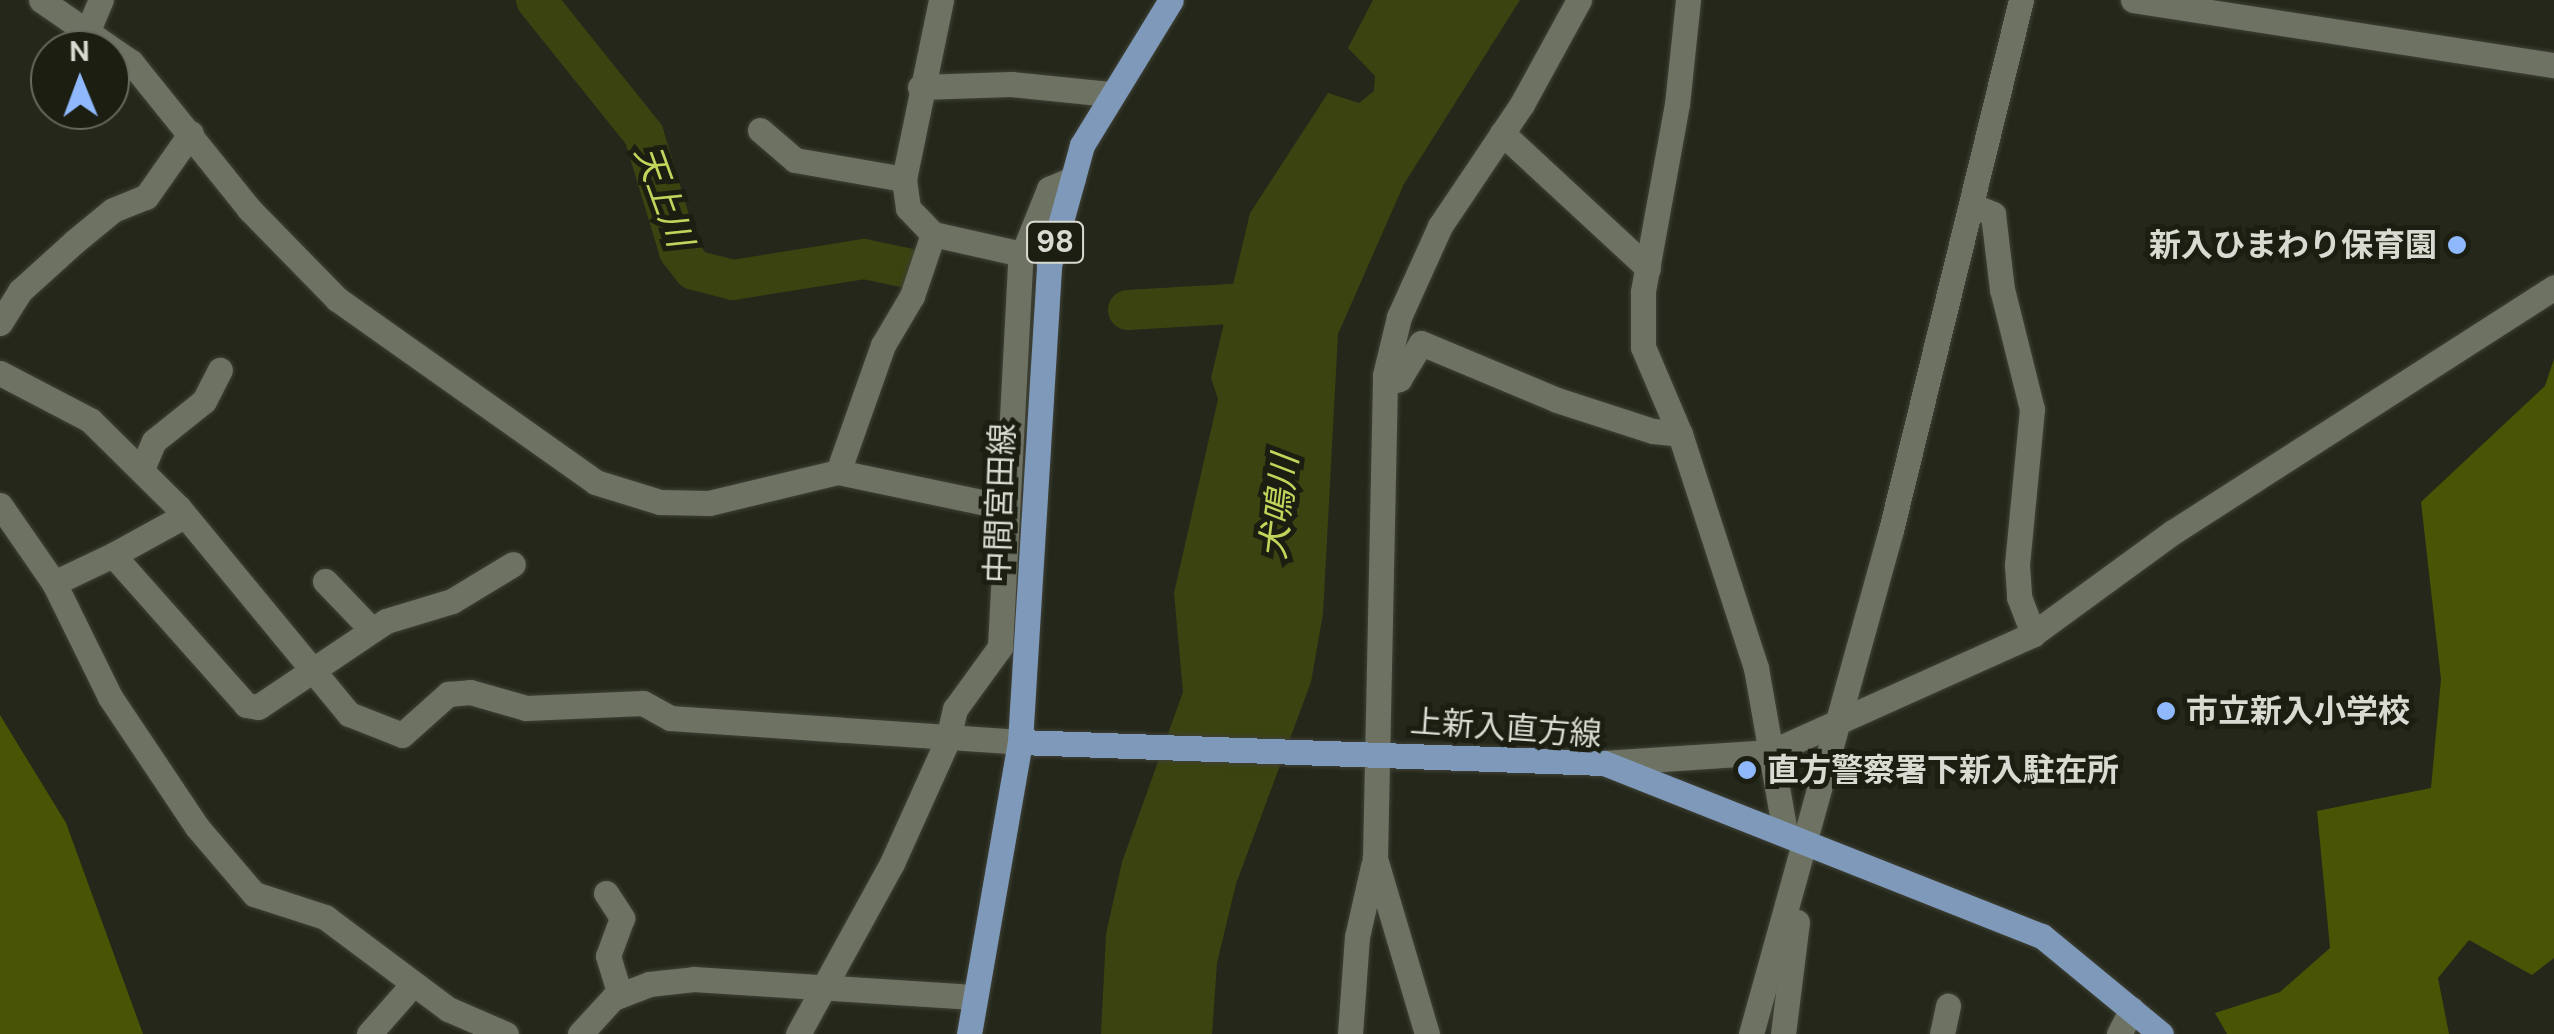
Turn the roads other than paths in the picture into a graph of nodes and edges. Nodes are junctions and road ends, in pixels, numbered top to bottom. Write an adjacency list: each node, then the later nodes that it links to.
1 (41, 0): 9 (street)
2 (101, 0): 9 (street)
3 (941, 0): 12 (street)
4 (1171, 0): 13 (main road, 中間宮田線 / 98)
5 (1580, 0): 16 (street)
6 (1688, 0): 22 (street)
7 (2021, 0): 19 (street)
8 (2132, 0): 11 (street)
9 (88, 30)
10 (130, 61): 15 (street)
11 (2554, 64)
12 (920, 87): 13 (street); 17 (street)
13 (1109, 94): 18 (main road, 中間宮田線 / 98)
14 (760, 130): 17 (street)
15 (191, 134): 24 (street); 30 (street)
16 (1502, 134): 22 (street); 27 (street)
17 (904, 178): 20 (street)
18 (1073, 178): 21 (street); 43 (main road, 中間宮田線 / 98)
19 (1971, 205): 39 (street); 41 (street)
20 (933, 234): 21 (street); 30 (street)
21 (1022, 254): 32 (street)
22 (1648, 268): 28 (street)
23 (2554, 287): 39 (street)
24 (0, 323)
25 (220, 370): 29 (street)
26 (0, 373): 29 (street)
27 (1385, 383): 28 (street); 44 (street)
28 (1680, 434): 45 (street)
29 (142, 468): 33 (street)
30 (838, 472): 32 (street)
31 (0, 504): 37 (street)
32 (1006, 507): 42 (street)
33 (184, 516): 34 (street); 40 (street)
34 (114, 555): 37 (street); 40 (street)
35 (513, 564): 38 (street)
36 (325, 581): 38 (street)
37 (54, 583): 51 (street)
38 (372, 630): 40 (street)
39 (2033, 634): 41 (street)
40 (310, 667): 42 (street)
41 (1834, 726): 45 (street); 47 (street)
42 (948, 739): 43 (street); 52 (street)
43 (1020, 742): 44 (main road, 上新入直方線); 54 (main road, 中間宮田線 / 98)
44 (1371, 752): 46 (main road, 上新入直方線); 48 (street)
45 (1772, 752): 46 (street); 47 (street)
46 (1604, 763): 47 (main road, 上新入直方線)
47 (1794, 836): 50 (street); 56 (main road, 上新入直方線)
48 (1375, 858): 62 (street); 63 (street)
49 (606, 893): 53 (street)
50 (1789, 899): 64 (street); 65 (street)
51 (412, 984): 57 (street); 58 (street)
52 (824, 990): 53 (street); 54 (street); 60 (street)
53 (620, 995): 59 (street)
54 (972, 997): 61 (main road, 中間宮田線 / 98)
55 (1948, 1006): 66 (street)
56 (2132, 1009): 67 (street); 68 (main road, 上新入直方線)
57 (369, 1034)
58 (506, 1034)
59 (580, 1034)
60 (798, 1034)
61 (969, 1034)
62 (1350, 1034)
63 (1427, 1034)
64 (1752, 1034)
65 (1783, 1034)
66 (1942, 1034)
67 (2119, 1034)
68 (2161, 1034)

